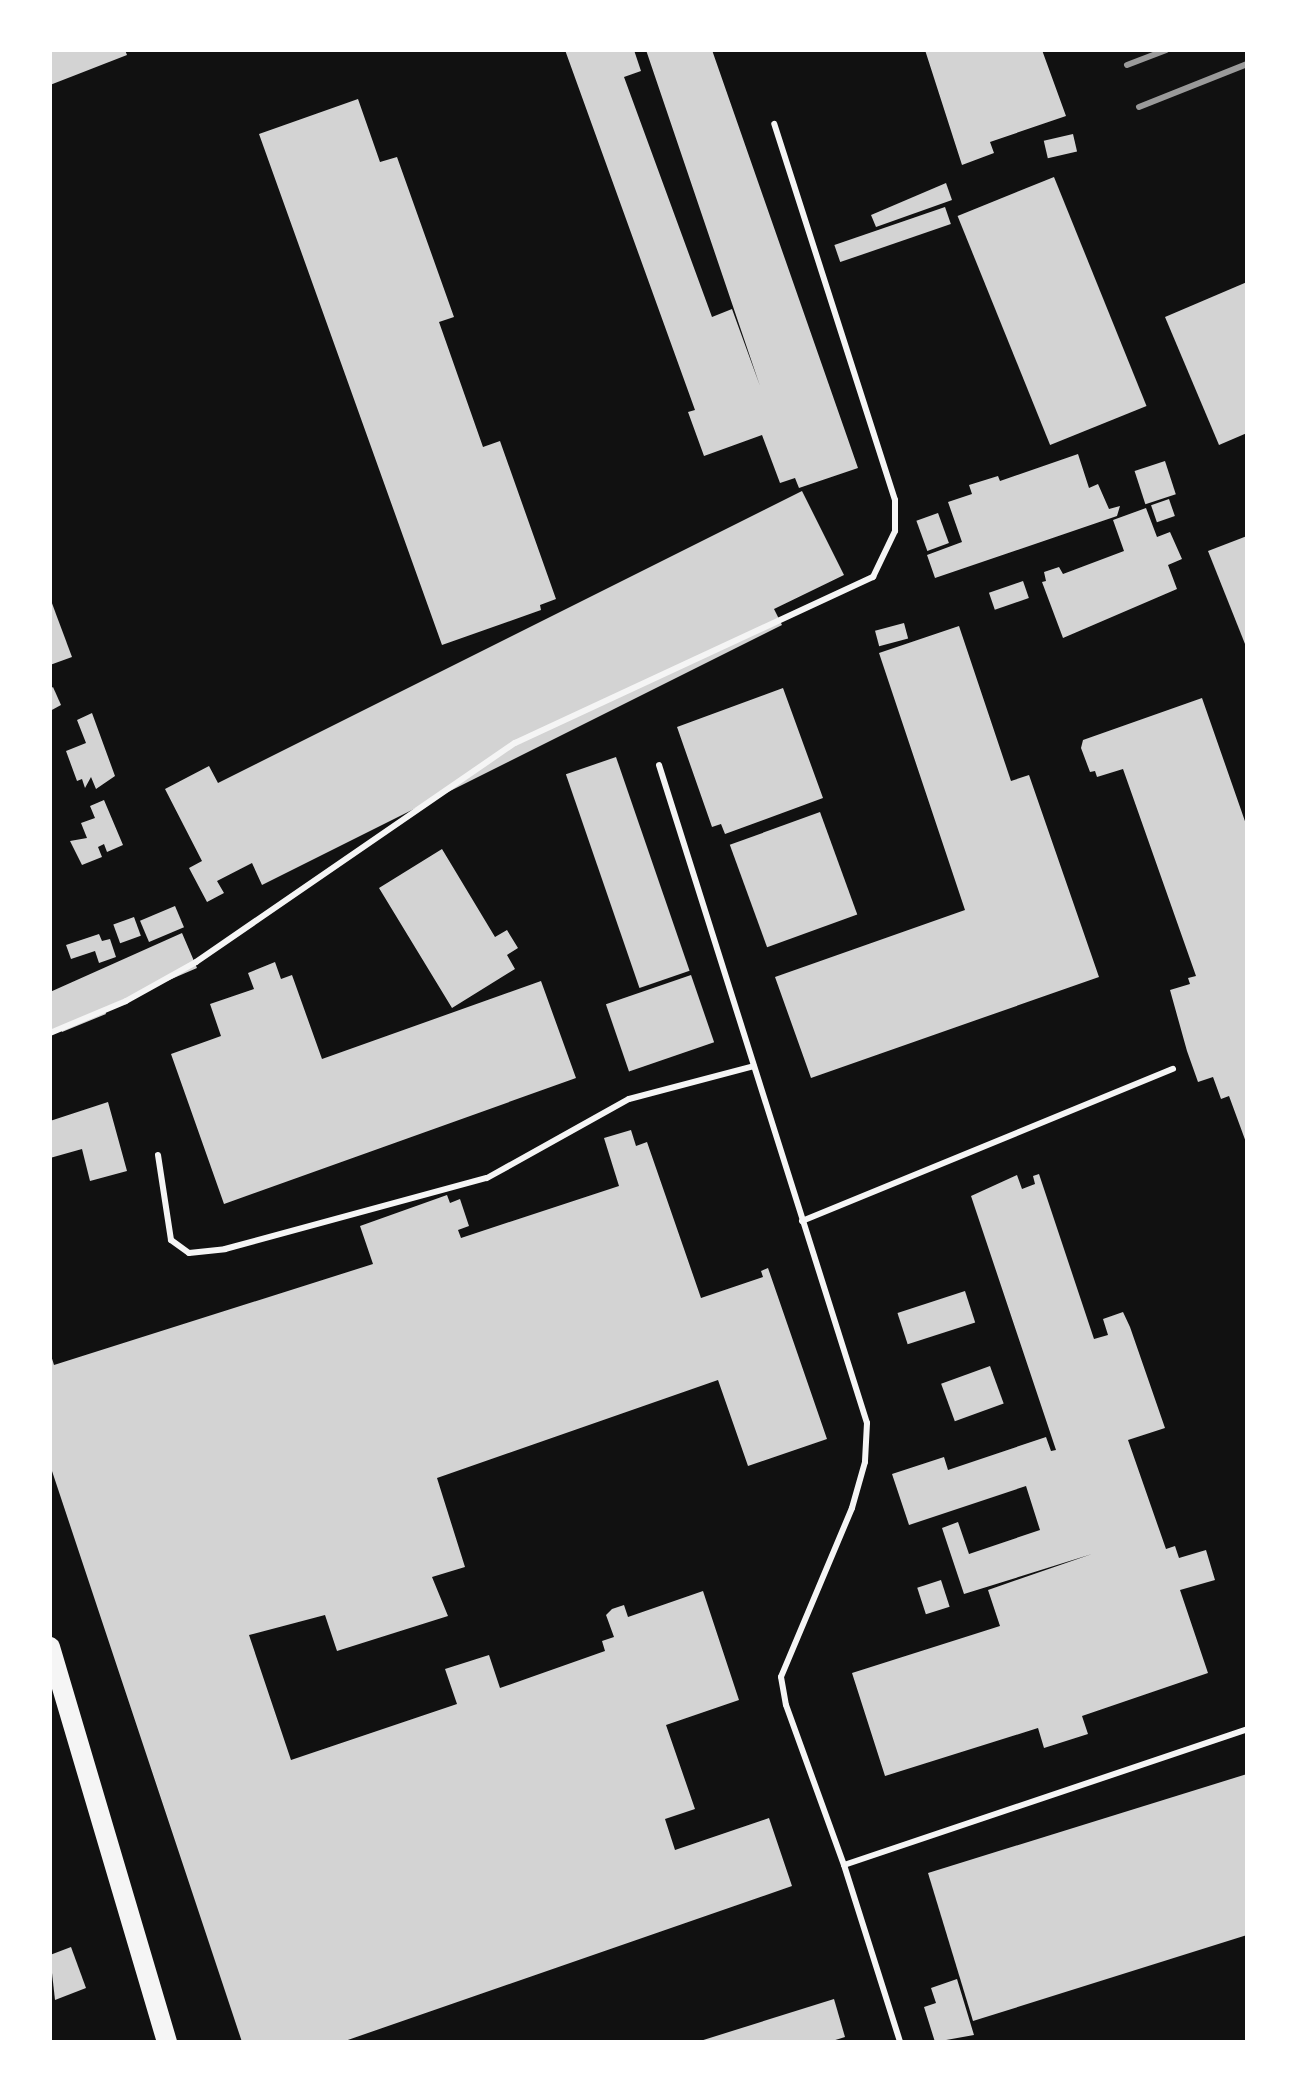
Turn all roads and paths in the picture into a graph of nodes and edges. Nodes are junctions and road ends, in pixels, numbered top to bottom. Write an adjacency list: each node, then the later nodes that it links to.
1 (774, 124): 3 (lane)
2 (659, 765): 4 (lane)
3 (50, 1033)
4 (754, 1066): 6 (lane); 7 (lane)
5 (1173, 1069): 7 (lane)
6 (158, 1155)
7 (802, 1221): 10 (lane)
8 (50, 1647): 11 (main road)
9 (1247, 1729): 10 (lane)
10 (844, 1865): 12 (lane)
11 (167, 2042)
12 (900, 2042)

